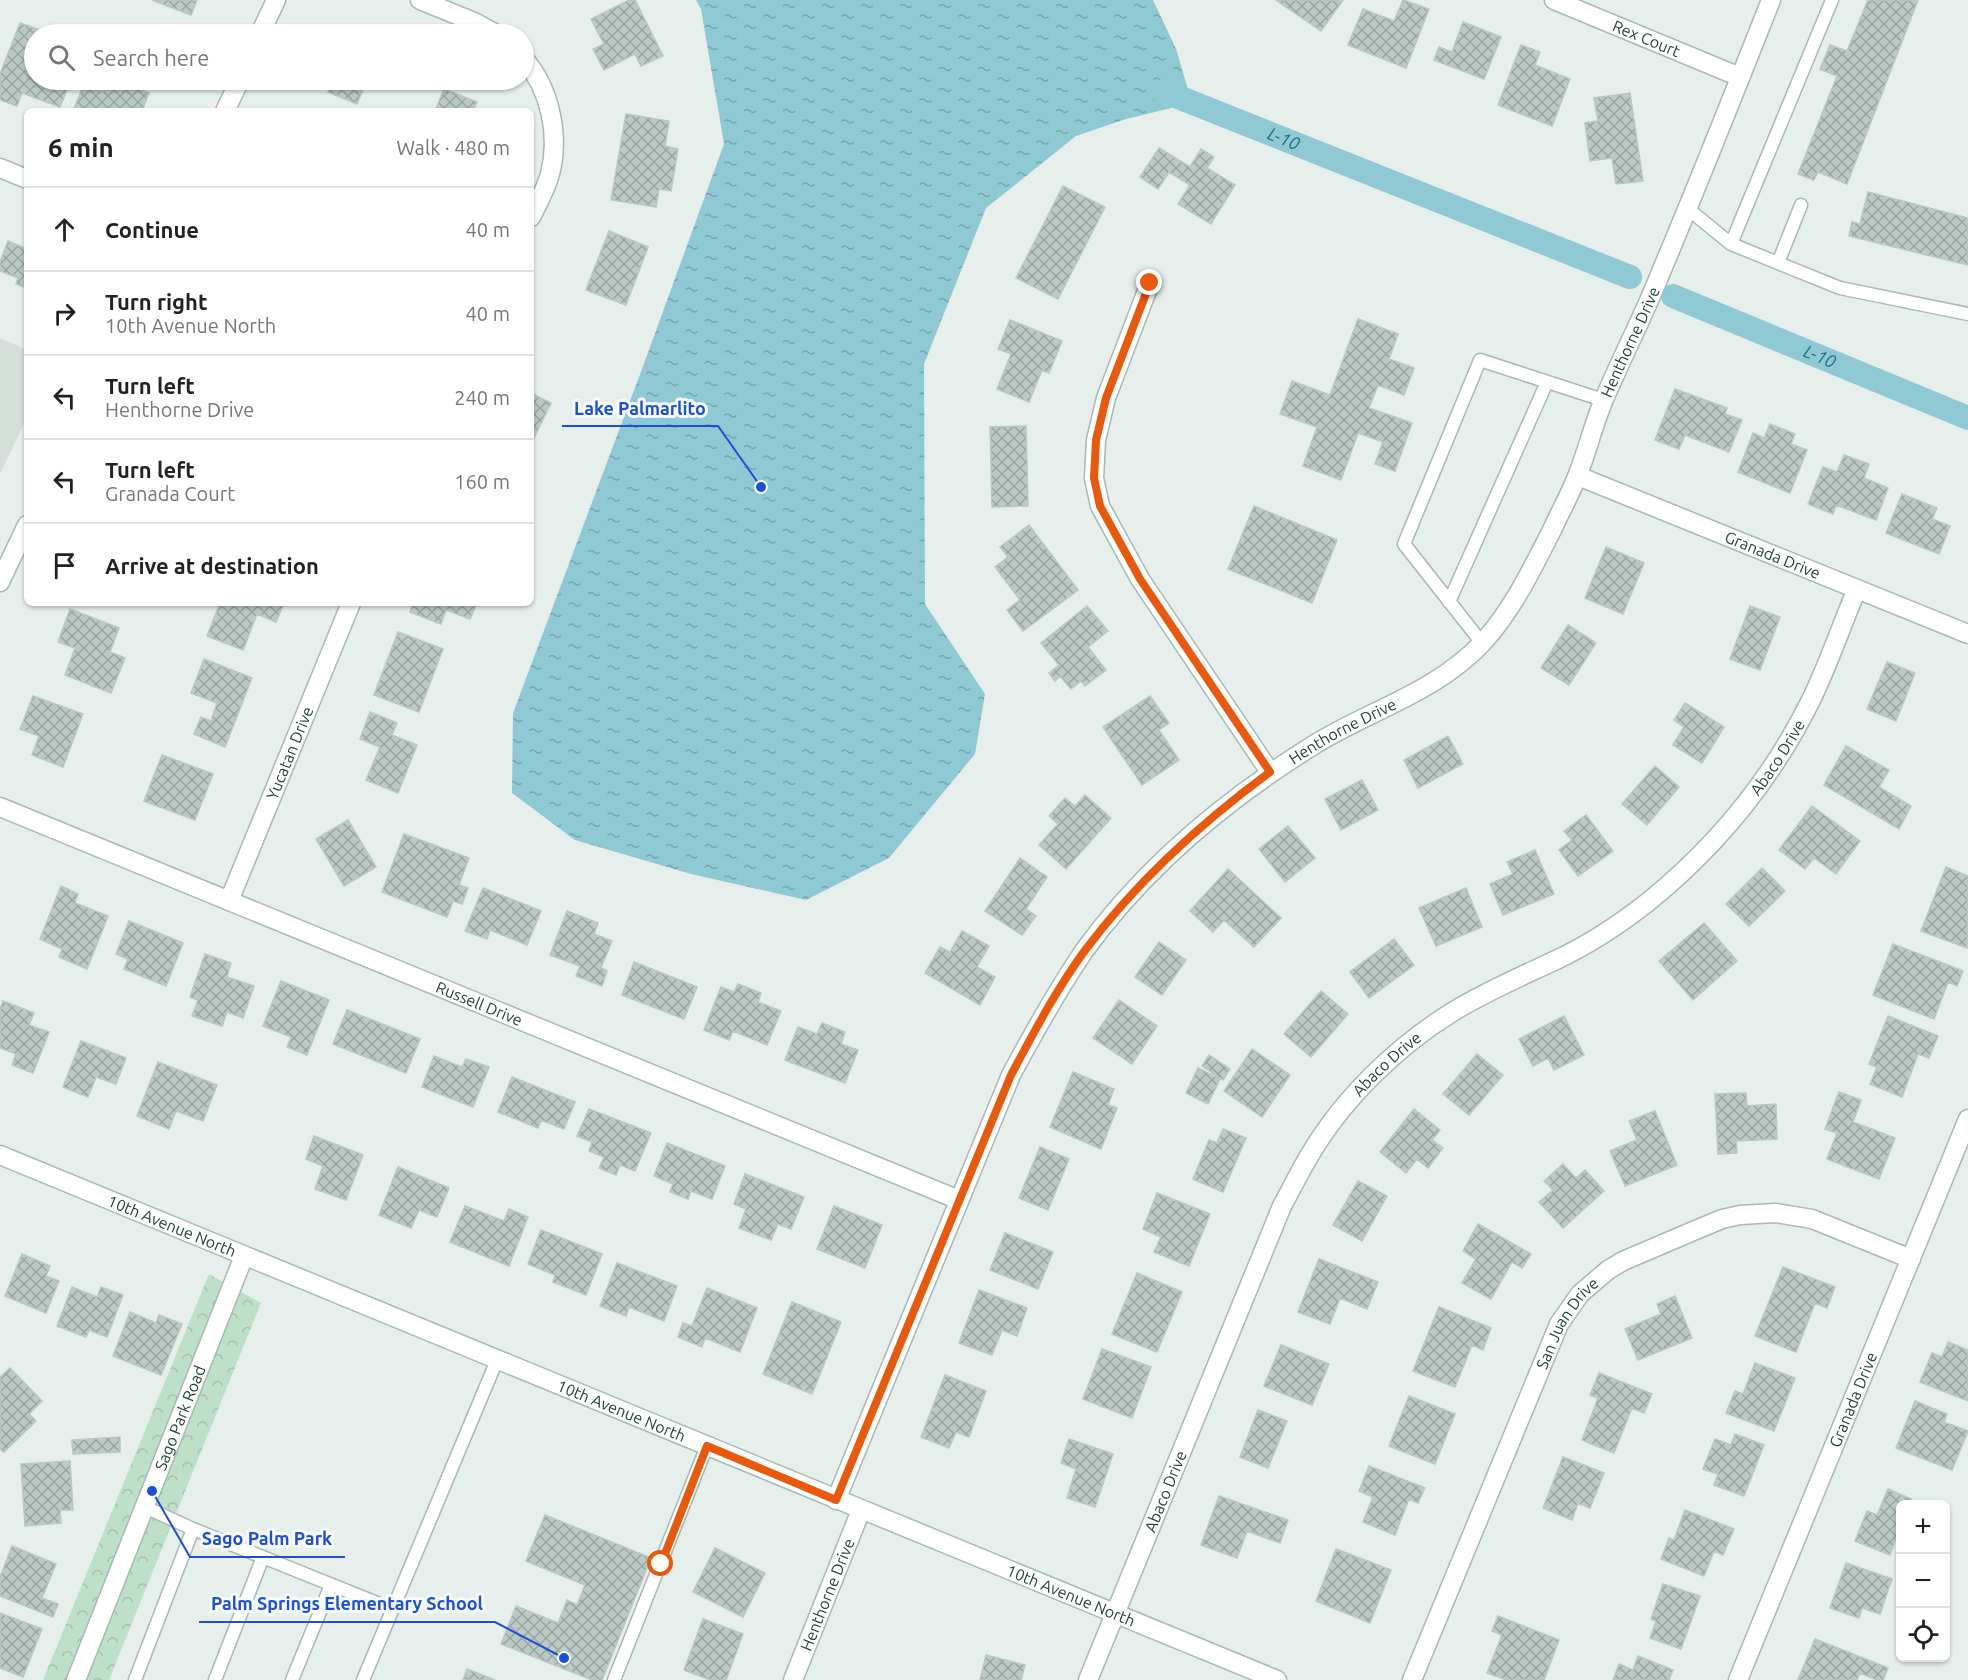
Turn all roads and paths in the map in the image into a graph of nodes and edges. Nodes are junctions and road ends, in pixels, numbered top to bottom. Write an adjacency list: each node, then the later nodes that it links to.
1 (276, 0): 6 (street)
2 (420, 0): 7 (street)
3 (1554, 0): 9 (street, Rex Court)
4 (1771, 0): 9 (street, Henthorne Drive)
5 (1832, 0): 17 (lane)
6 (265, 24)
7 (478, 24)
8 (534, 74): 16 (street)
9 (1740, 76): 15 (street, Henthorne Drive)
10 (235, 90): 11 (street)
11 (226, 108)
12 (0, 168): 13 (street)
13 (24, 178)
14 (1801, 205): 18 (lane)
15 (1688, 208): 17 (lane); 22 (street, Henthorne Drive)
16 (534, 210)
17 (1731, 244): 18 (lane)
18 (1778, 263): 20 (lane)
19 (1150, 283): 31 (street)
20 (1968, 314)
21 (1547, 382): 22 (lane); 27 (lane); 27 (lane)
22 (1604, 400): 23 (street, Henthorne Drive)
23 (1578, 476): 26 (street, Granada Drive); 30 (street, Henthorne Drive)
24 (24, 531): 25 (street)
25 (0, 582)
26 (1857, 589): 29 (street, Granada Drive); 48 (street, Abaco Drive)
27 (1449, 602): 30 (lane)
28 (350, 606): 33 (street, Yucatan Drive)
29 (1968, 634)
30 (1482, 643): 31 (street, Henthorne Drive)
31 (1270, 772): 36 (street, Henthorne Drive)
32 (0, 807): 33 (street, Russell Drive)
33 (229, 901): 36 (street, Russell Drive)
34 (1968, 1119): 38 (street, Granada Drive)
35 (0, 1155): 37 (street, 10th Avenue North)
36 (959, 1200): 41 (street, Henthorne Drive)
37 (244, 1256): 39 (street, 10th Avenue North); 42 (street, Sago Park Road)
38 (1911, 1259): 58 (street, San Juan Drive); 59 (street, Granada Drive)
39 (497, 1360): 40 (street, 10th Avenue North); 47 (lane)
40 (707, 1446): 41 (street, 10th Avenue North); 54 (lane)
41 (836, 1500): 43 (street, 10th Avenue North)
42 (145, 1507): 44 (lane); 49 (street, Sago Park Road)
43 (861, 1510): 48 (street, 10th Avenue North); 55 (street, Henthorne Drive)
44 (193, 1529): 45 (lane); 50 (lane)
45 (263, 1557): 46 (lane); 51 (lane)
46 (331, 1585): 47 (lane); 52 (lane)
47 (392, 1610): 53 (lane)
48 (1114, 1614): 56 (street, Abaco Drive); 57 (street, 10th Avenue North)
49 (76, 1680)
50 (135, 1680)
51 (215, 1680)
52 (291, 1680)
53 (363, 1680)
54 (614, 1680)
55 (793, 1680)
56 (1088, 1680)
57 (1277, 1680)
58 (1412, 1680)
59 (1738, 1680)

